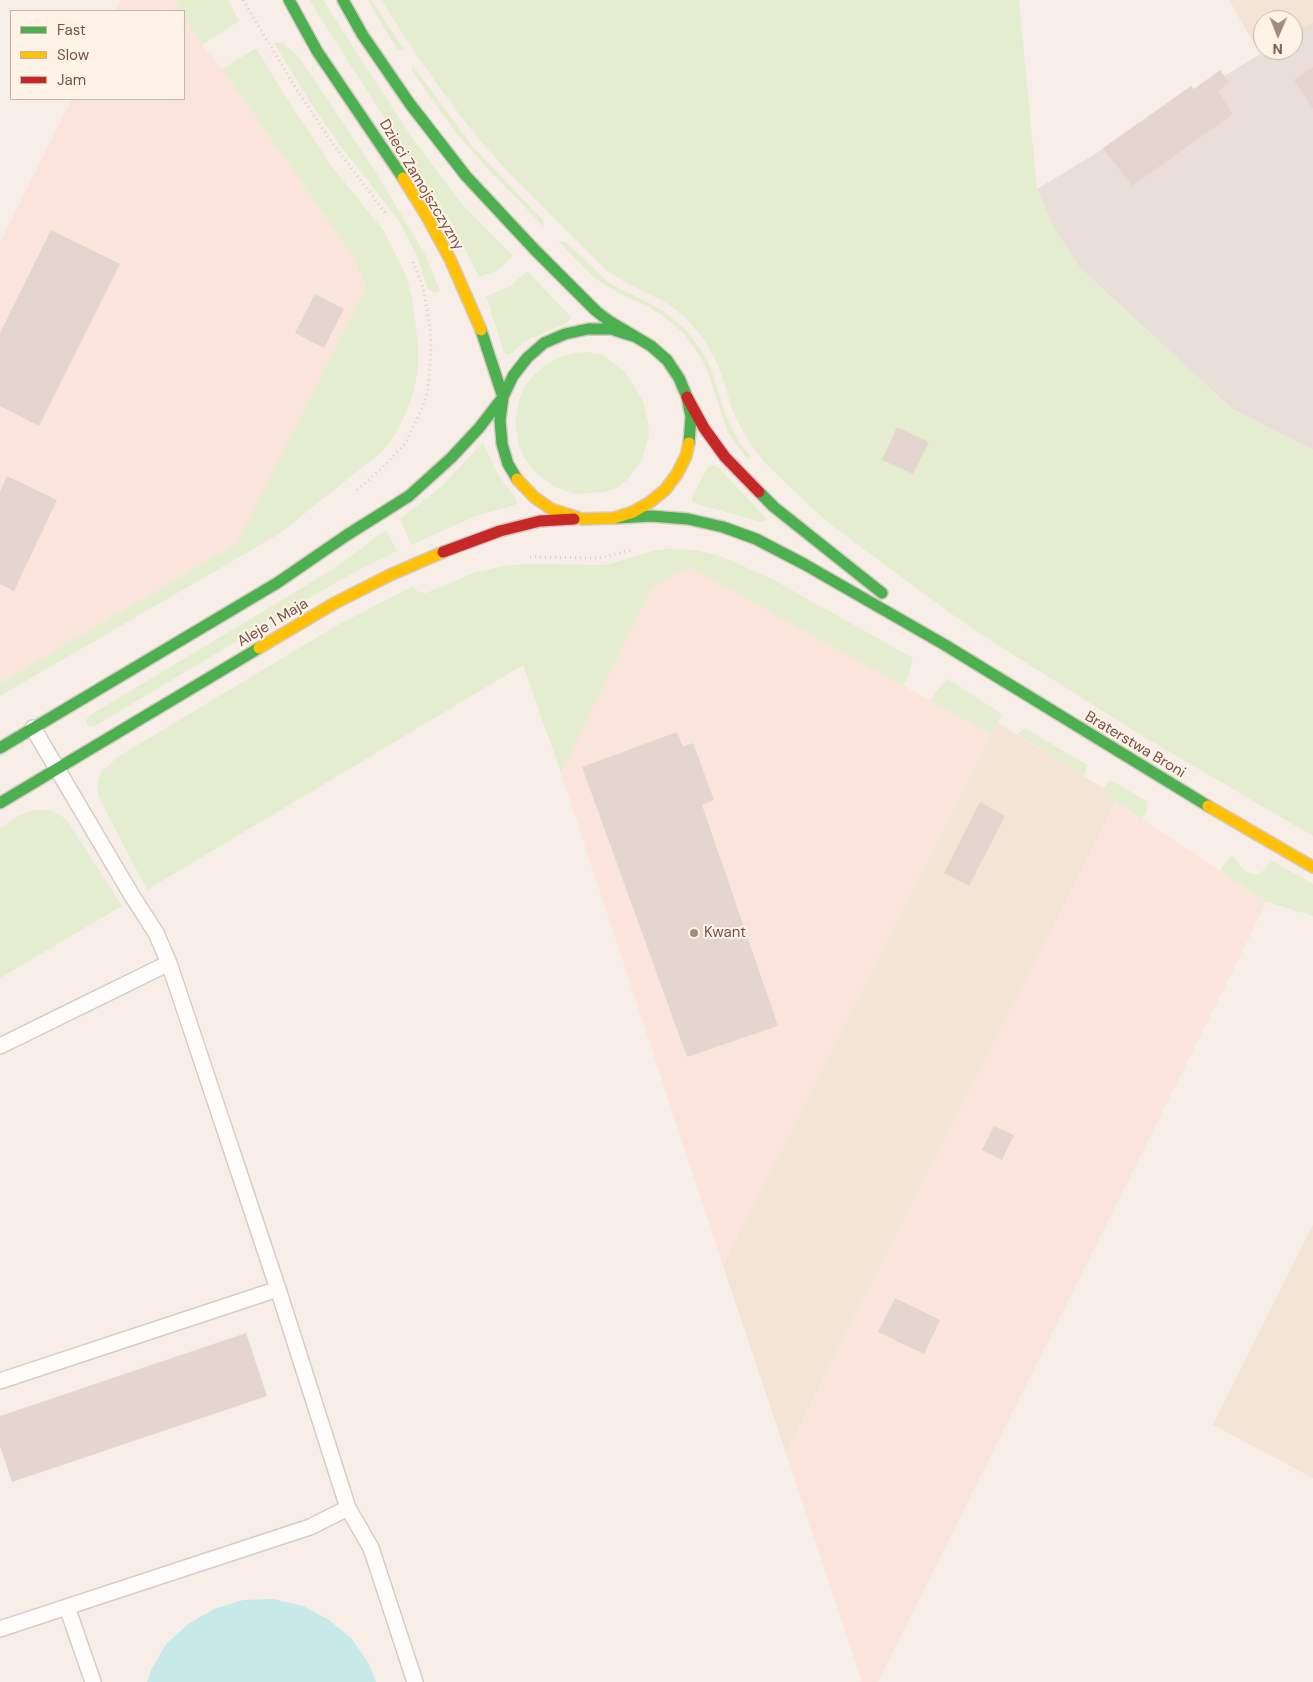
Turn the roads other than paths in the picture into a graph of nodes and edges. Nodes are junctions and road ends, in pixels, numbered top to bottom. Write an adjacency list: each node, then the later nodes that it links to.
1 (289, 0): 4 (main road, Dzieci Zamojszczyzny)
2 (343, 0): 3 (main road)
3 (633, 336): 4 (main road); 5 (main road, Braterstwa Broni)
4 (504, 397): 7 (main road); 9 (main road)
5 (688, 397): 6 (main road); 8 (main road, Braterstwa Broni)
6 (614, 518): 7 (main road, Aleje 1 Maja); 8 (main road, Braterstwa Broni)
7 (582, 519): 11 (main road, Aleje 1 Maja)
8 (945, 645): 13 (main road, Braterstwa Broni)
9 (33, 728): 10 (main road); 11 (lane)
10 (0, 748)
11 (57, 770): 12 (main road, Aleje 1 Maja); 14 (lane)
12 (0, 804)
13 (1313, 866)
14 (169, 963): 15 (lane); 16 (lane)
15 (0, 1046)
16 (278, 1289): 17 (lane); 18 (lane)
17 (0, 1381)
18 (348, 1508): 19 (lane); 22 (lane)
19 (67, 1607): 20 (lane); 21 (lane)
20 (0, 1629)
21 (93, 1682)
22 (415, 1682)

